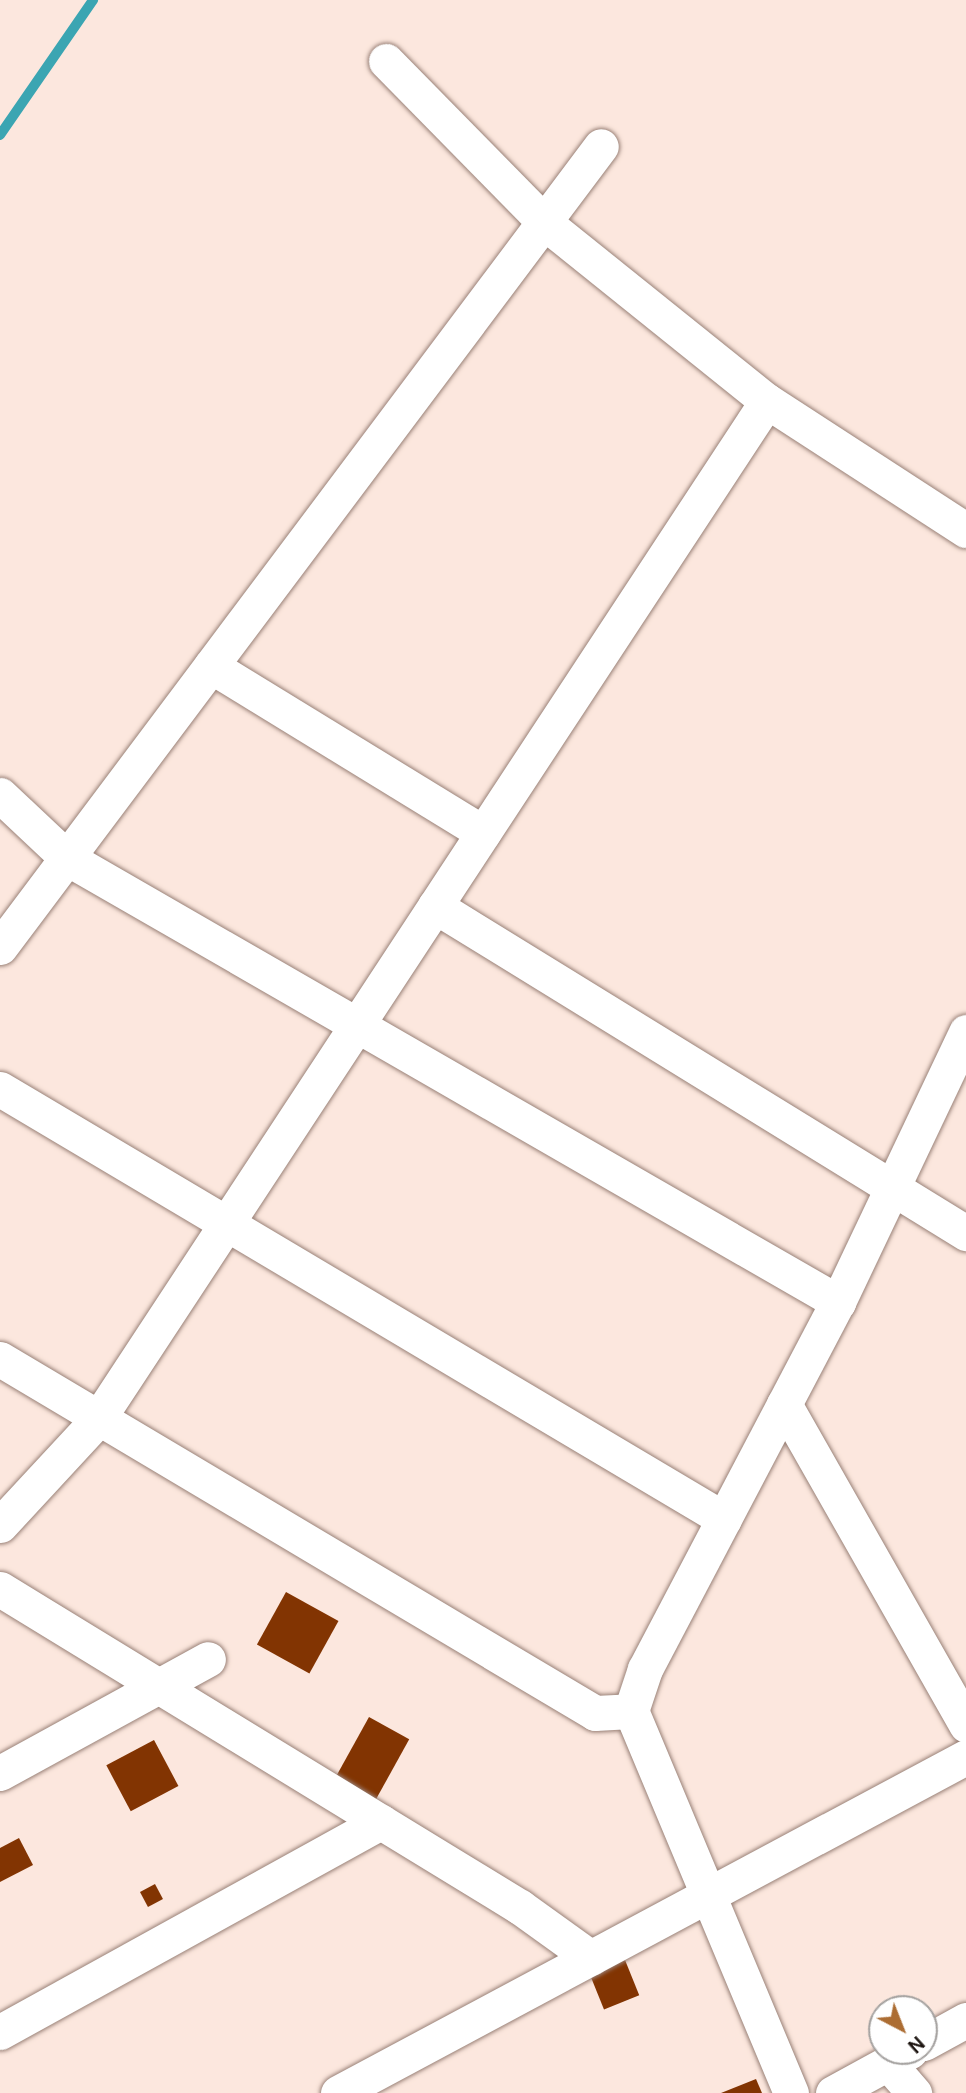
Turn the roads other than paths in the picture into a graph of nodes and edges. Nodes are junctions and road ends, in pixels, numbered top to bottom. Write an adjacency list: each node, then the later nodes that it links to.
1 (386, 61): 3 (street)
2 (601, 146): 3 (street)
3 (544, 222): 4 (street); 6 (street)
4 (767, 401): 5 (street); 8 (street)
5 (966, 530)
6 (211, 666): 8 (street); 9 (street)
7 (0, 795): 9 (street)
8 (483, 833): 10 (street)
9 (67, 858): 11 (street); 12 (street)
10 (435, 906): 12 (street); 15 (street)
11 (0, 947)
12 (356, 1026): 16 (street); 18 (street)
13 (966, 1032): 15 (street)
14 (0, 1089): 16 (street)
15 (894, 1187): 17 (street); 18 (street)
16 (225, 1226): 21 (street); 22 (street)
17 (966, 1233)
18 (838, 1302): 20 (street)
19 (0, 1359): 21 (street)
20 (784, 1404): 22 (street); 28 (street)
21 (98, 1419): 23 (street); 27 (street)
22 (724, 1519): 27 (street)
23 (0, 1525)
24 (0, 1589): 26 (street)
25 (208, 1659): 26 (street)
26 (159, 1686): 30 (street); 31 (street)
27 (631, 1711): 32 (street)
28 (966, 1725)
29 (966, 1756): 32 (street)
30 (0, 1773)
31 (381, 1822): 33 (street); 35 (street)
32 (708, 1895): 33 (street); 40 (street)
33 (591, 1958): 39 (street)
34 (966, 2020): 36 (street)
35 (0, 2032)
36 (938, 2035)
37 (884, 2065): 41 (street)
38 (902, 2065): 42 (street)
39 (338, 2093)
40 (791, 2093)
41 (833, 2093)
42 (914, 2093)

